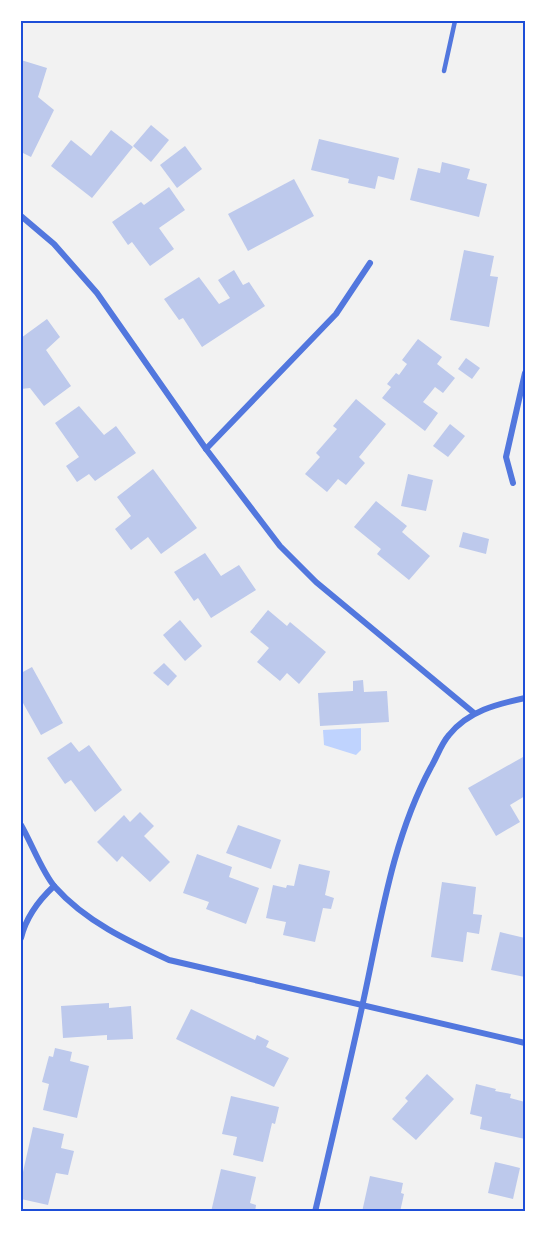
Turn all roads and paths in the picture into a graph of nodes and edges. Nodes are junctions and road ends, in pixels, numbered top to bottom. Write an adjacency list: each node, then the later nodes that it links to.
1 (455, 21): 2 (lane)
2 (444, 71)
3 (21, 216): 6 (street)
4 (370, 263): 6 (street)
5 (525, 373): 7 (street)
6 (206, 449): 9 (street)
7 (513, 483)
8 (525, 698): 9 (street)
9 (474, 713): 13 (street)
10 (21, 825): 11 (street)
11 (54, 886): 12 (street); 13 (street)
12 (21, 938)
13 (362, 1006): 14 (street); 15 (street)
14 (525, 1043)
15 (315, 1212)

